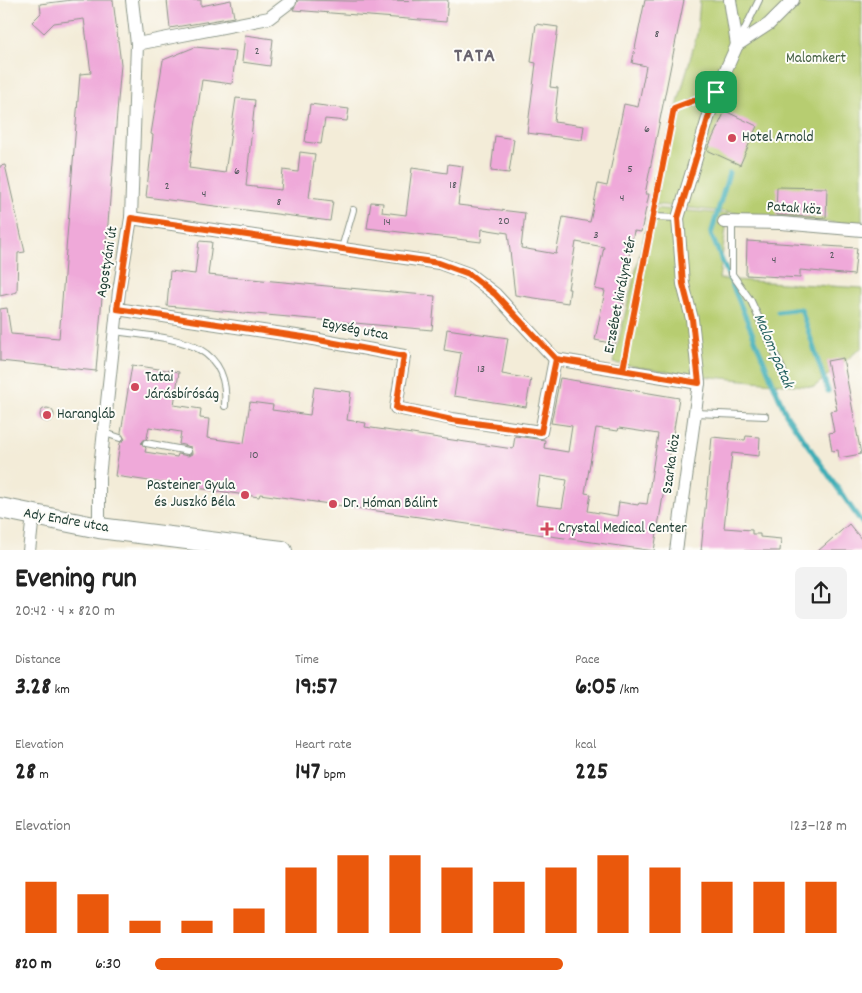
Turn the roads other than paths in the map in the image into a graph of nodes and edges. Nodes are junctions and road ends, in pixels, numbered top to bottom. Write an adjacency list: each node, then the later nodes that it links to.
1 (132, 0): 6 (street, Agostyáni út)
2 (290, 0): 6 (street)
3 (730, 0): 7 (street)
4 (759, 0): 7 (lane)
5 (793, 0): 7 (street)
6 (137, 44): 11 (street, Agostyáni út)
7 (737, 45): 8 (street)
8 (716, 92): 10 (lane, Erzsébet királyné tér); 12 (street)
9 (353, 210): 15 (lane)
10 (653, 217): 12 (lane); 19 (lane, Erzsébet királyné tér)
11 (131, 218): 15 (street); 16 (street, Agostyáni út)
12 (678, 218): 21 (street)
13 (728, 222): 14 (street, Patak köz); 20 (lane)
14 (862, 230)
15 (342, 248): 18 (street)
16 (117, 309): 17 (street, Agostyáni út); 18 (street, Egység utca)
17 (114, 331): 22 (lane); 25 (street, Agostyáni út)
18 (556, 359): 19 (street)
19 (623, 369): 21 (street, Erzsébet királyné tér)
20 (783, 371)
21 (699, 383): 23 (street, Szarka köz)
22 (225, 406)
23 (696, 413): 24 (lane); 35 (street, Szarka köz)
24 (765, 416)
25 (105, 433): 26 (lane); 31 (street, Agostyáni út)
26 (120, 438)
27 (146, 443): 28 (lane)
28 (188, 450)
29 (0, 508): 30 (main road, Ady Endre utca)
30 (33, 515): 31 (main road, Ady Endre utca); 33 (street)
31 (99, 528): 32 (main road, Ady Endre utca)
32 (243, 548): 34 (main road, Ady Endre utca)
33 (29, 550)
34 (282, 550)
35 (676, 550)

